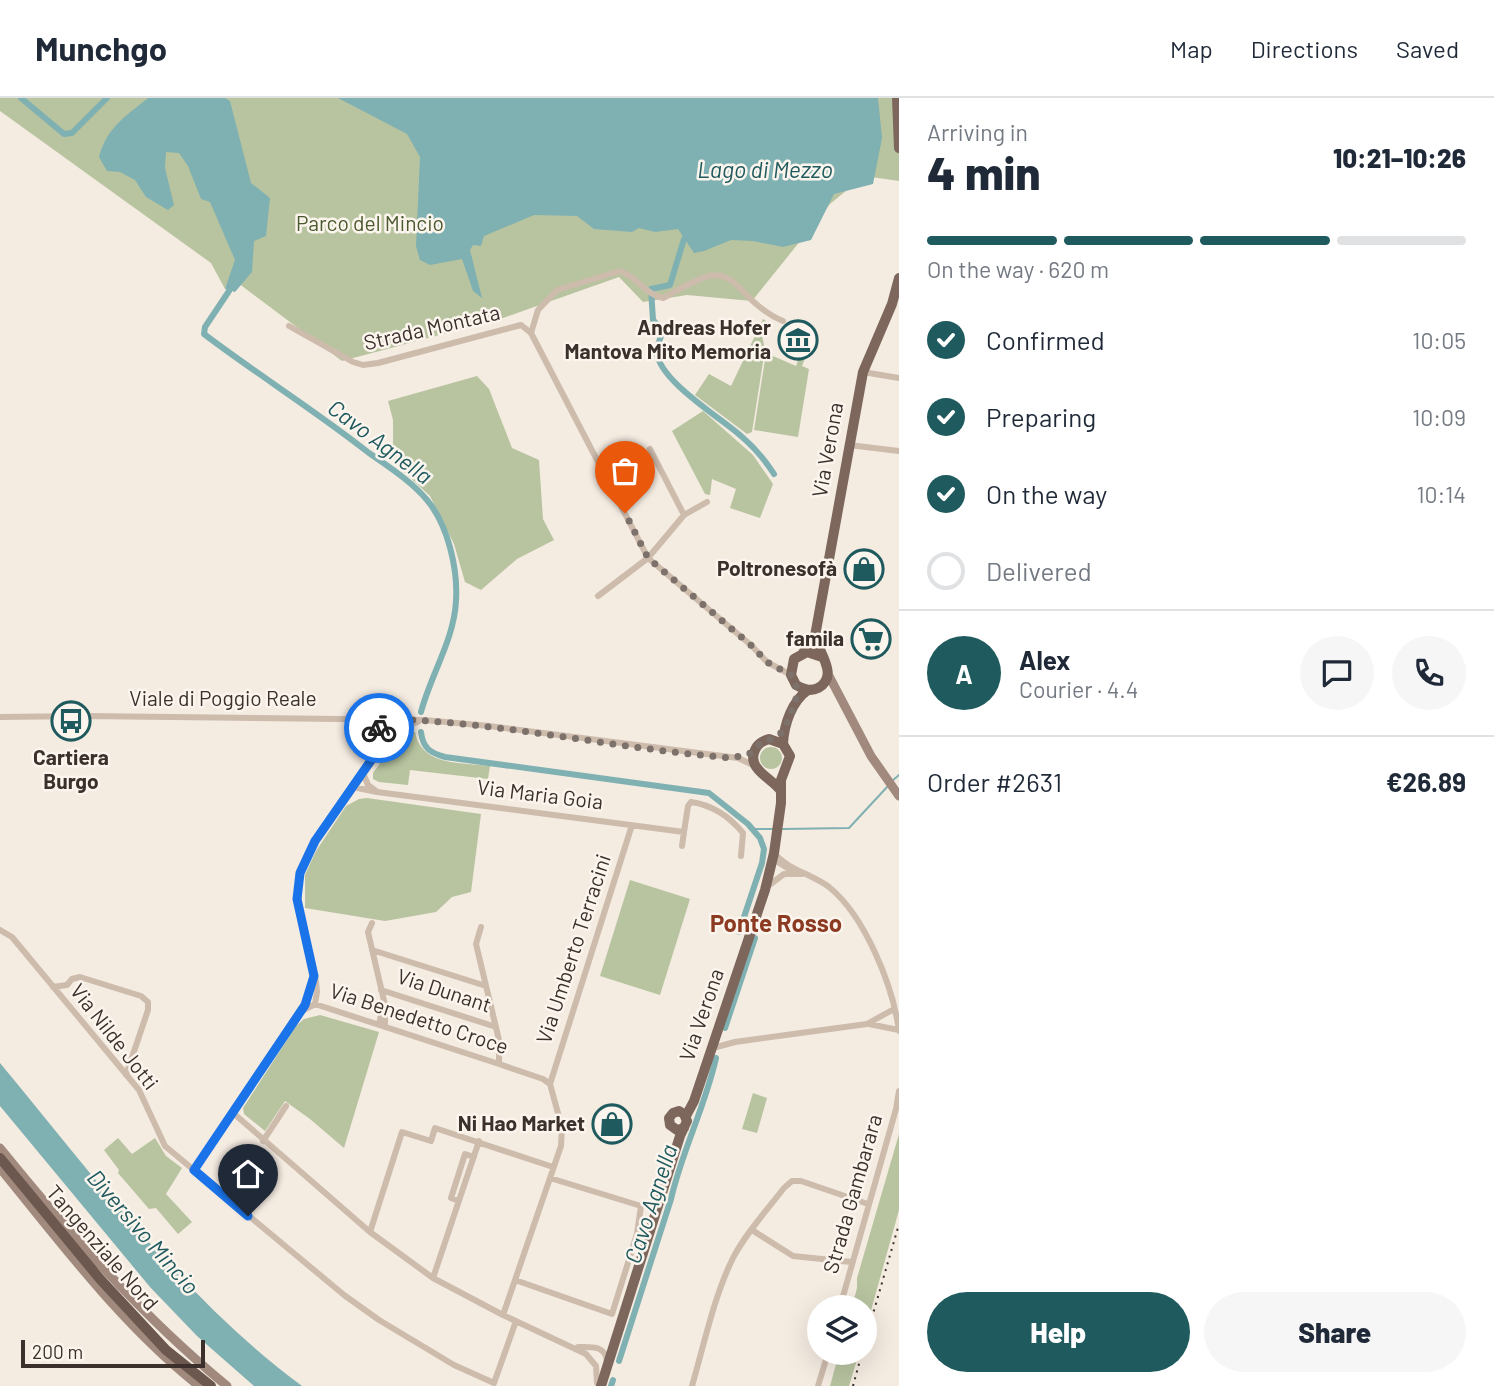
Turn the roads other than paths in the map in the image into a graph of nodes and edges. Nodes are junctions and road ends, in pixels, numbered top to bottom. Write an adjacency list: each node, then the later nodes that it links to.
1 (897, 98): 2 (main road)
2 (898, 111): 3 (main road)
3 (899, 148)
4 (899, 278): 8 (main road, Via Verona)
5 (783, 321): 7 (street, Strada Montata)
6 (289, 326): 7 (street, Strada Montata)
7 (531, 333): 15 (street)
8 (863, 372): 9 (street); 10 (main road, Via Verona)
9 (899, 379)
10 (849, 445): 12 (street); 17 (main road, Via Verona)
11 (650, 449): 14 (street)
12 (899, 451)
13 (707, 502): 14 (street)
14 (684, 515): 15 (street)
15 (648, 558): 16 (street); 21 (street)
16 (598, 596)
17 (815, 636): 18 (main road, Via Verona); 19 (main road, Via Verona)
18 (803, 653): 19 (main road); 20 (main road)
19 (822, 657): 22 (main road)
20 (794, 659): 21 (street); 23 (main road)
21 (775, 666): 23 (street)
22 (828, 674): 24 (main road); 25 (main road)
23 (793, 680): 24 (main road); 26 (main road)
24 (812, 689): 25 (main road); 26 (main road)
25 (841, 699): 46 (main road)
26 (796, 700): 31 (main road)
27 (0, 718): 28 (street, Viale di Poggio Reale)
28 (361, 718): 29 (street, Viale di Poggio Reale); 32 (street)
29 (387, 719): 30 (street, Viale di Poggio Reale); 32 (street); 33 (street)
30 (424, 720): 33 (street); 38 (street, Viale di Poggio Reale)
31 (785, 728): 34 (main road); 35 (main road)
32 (377, 733): 37 (street)
33 (390, 737): 37 (street)
34 (772, 739): 35 (main road); 36 (main road)
35 (783, 744): 40 (main road)
36 (755, 750): 38 (street); 39 (main road)
37 (374, 756): 41 (street)
38 (738, 758): 39 (street, Viale di Poggio Reale)
39 (755, 766): 42 (main road)
40 (783, 772): 42 (main road); 44 (main road, Via Verona)
41 (363, 773): 43 (street); 45 (street)
42 (768, 776): 44 (main road)
43 (353, 786): 45 (street, Via Maria Goia); 58 (street)
44 (781, 791): 51 (main road, Via Verona)
45 (377, 792): 47 (street, Via Maria Goia)
46 (897, 793)
47 (632, 825): 48 (street, Via Maria Goia); 77 (street, Via Umberto Terracini)
48 (684, 832): 49 (street); 50 (street)
49 (682, 846)
50 (741, 856)
51 (774, 856): 52 (street); 53 (main road, Via Verona)
52 (800, 873): 53 (street); 66 (street)
53 (765, 890): 71 (main road, Via Verona)
54 (372, 923): 57 (street)
55 (481, 927): 61 (street)
56 (0, 930): 62 (street, Via Nilde Jotti)
57 (372, 950): 61 (street); 63 (street)
58 (314, 976): 59 (street); 65 (street)
59 (312, 984): 65 (street); 67 (street)
60 (66, 985): 62 (street); 64 (street); 76 (street)
61 (486, 986): 70 (street)
62 (53, 987): 64 (street, Via Nilde Jotti)
63 (381, 990): 69 (street); 70 (street, Via Dunant)
64 (64, 1001): 76 (street, Via Nilde Jotti)
65 (315, 1004): 67 (street); 69 (street, Via Benedetto Croce)
66 (894, 1009): 68 (street); 72 (street)
67 (302, 1011): 80 (street)
68 (867, 1024): 72 (street); 73 (street)
69 (382, 1026): 75 (street, Via Benedetto Croce)
70 (496, 1027): 75 (street)
71 (719, 1027): 73 (street); 74 (main road, Via Verona)
72 (899, 1030)
73 (736, 1042): 74 (street)
74 (711, 1050): 81 (main road, Via Verona)
75 (499, 1064): 77 (street, Via Benedetto Croce)
76 (127, 1074): 91 (street, Via Nilde Jotti)
77 (550, 1084): 89 (street)
78 (899, 1091): 93 (street, Strada Gambarara)
79 (286, 1106): 84 (street)
80 (232, 1112): 84 (street); 91 (street)
81 (683, 1114): 82 (main road, Via Verona); 83 (main road, Via Verona)
82 (671, 1127): 83 (main road); 87 (main road, Via Verona)
83 (684, 1128): 87 (main road, Via Verona)
84 (263, 1141): 97 (street)
85 (479, 1142): 89 (street); 97 (street); 99 (street)
86 (0, 1148): 115 (main road)
87 (675, 1156): 95 (main road, Via Verona)
88 (0, 1158): 114 (highway, Tangenziale Nord)
89 (554, 1167): 92 (street)
90 (0, 1168): 113 (main road)
91 (194, 1170): 105 (street, Via Nilde Jotti)
92 (550, 1178): 94 (street); 100 (street)
93 (867, 1204): 96 (street); 98 (street, Strada Gambarara)
94 (641, 1206): 95 (street); 100 (street)
95 (657, 1211): 101 (main road, Via Verona)
96 (752, 1230): 98 (street); 116 (street)
97 (370, 1232): 99 (street)
98 (851, 1262): 102 (street, Strada Gambarara)
99 (433, 1278): 104 (street)
100 (515, 1280): 104 (street)
101 (631, 1290): 103 (main road, Via Verona); 106 (main road, Via Verona)
102 (843, 1295)
103 (625, 1313): 110 (street, Via Verona); 112 (main road, Via Verona)
104 (503, 1315): 105 (street)
105 (516, 1321): 107 (street)
106 (611, 1340): 108 (street); 110 (main road, Via Verona)
107 (576, 1347): 108 (street); 109 (street)
108 (588, 1347): 110 (street)
109 (591, 1358): 110 (street); 112 (street)
110 (606, 1359): 112 (main road, Via Verona)
111 (824, 1365): 117 (street)
112 (598, 1385)
113 (200, 1386)
114 (212, 1386)
115 (227, 1386)
116 (692, 1386)
117 (818, 1386)

